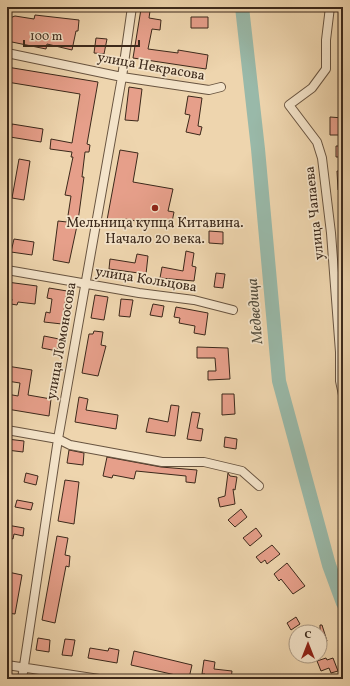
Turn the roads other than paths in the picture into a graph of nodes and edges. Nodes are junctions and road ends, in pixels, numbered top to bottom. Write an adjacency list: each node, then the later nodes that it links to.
1 (132, 7): 4 (street, улица Ломоносова)
2 (330, 7): 9 (street, улица Чапаева)
3 (7, 53): 4 (street, улица Некрасова)
4 (122, 76): 5 (street, улица Некрасова); 7 (street, улица Ломоносова)
5 (221, 87)
6 (7, 270): 7 (street, улица Кольцова)
7 (85, 284): 8 (street, улица Кольцова); 11 (street, улица Ломоносова)
8 (233, 310)
9 (343, 395)
10 (7, 430): 11 (street)
11 (58, 439): 12 (street); 14 (street, улица Ломоносова)
12 (259, 486)
13 (7, 664): 14 (street)
14 (24, 668): 15 (street, улица Ломоносова); 16 (street)
15 (22, 679)
16 (99, 679)

